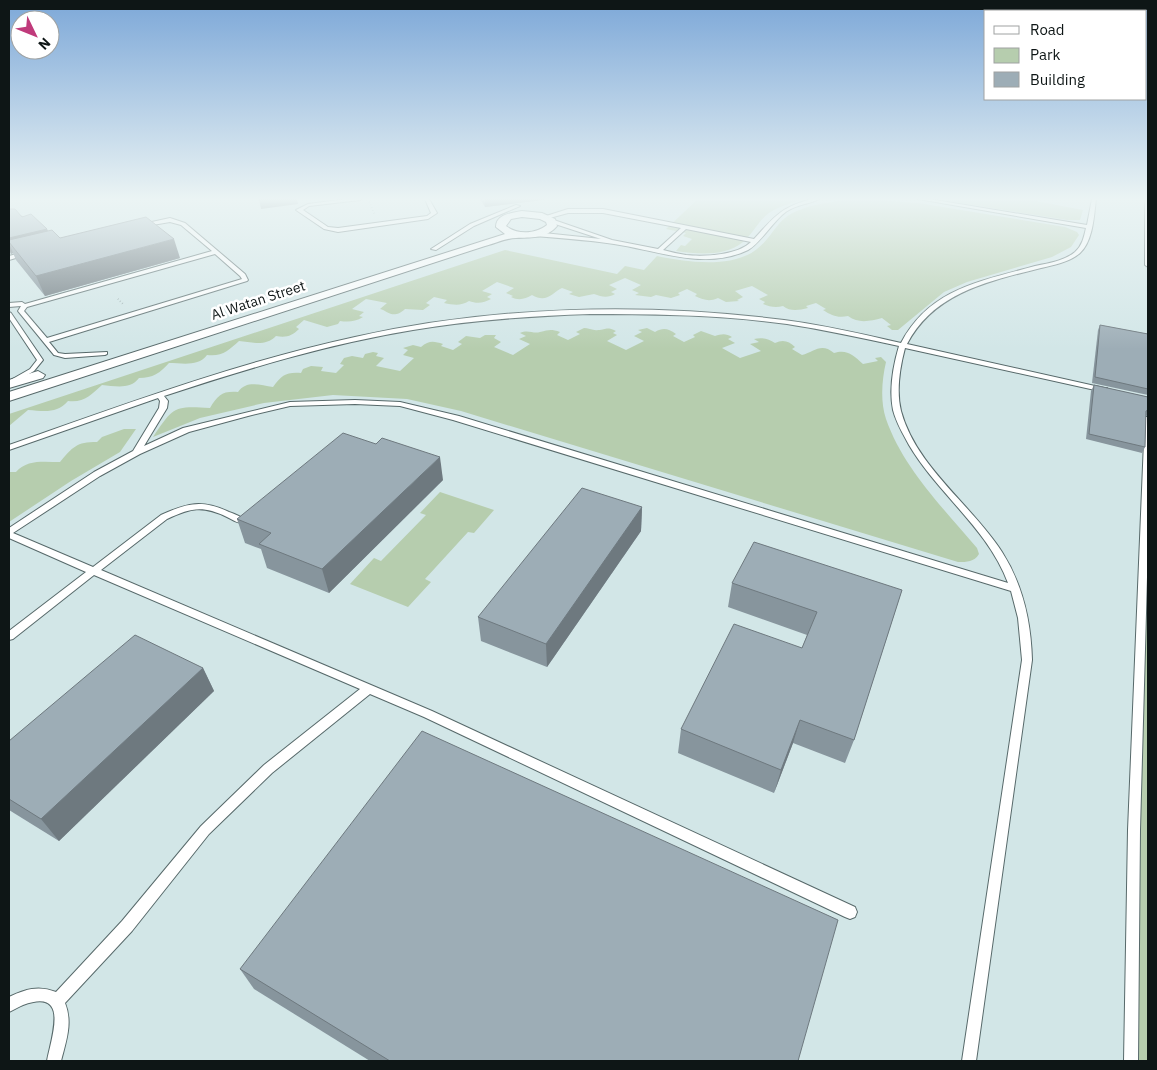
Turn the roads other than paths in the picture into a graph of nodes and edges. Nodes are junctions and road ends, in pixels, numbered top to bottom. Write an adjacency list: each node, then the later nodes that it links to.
1 (212, 249): 9 (lane)
2 (434, 249): 19 (street, Al Watan Street)
3 (466, 249): 23 (street, Al Watan Street)
4 (645, 249): 10 (lane)
5 (661, 249): 10 (lane)
6 (745, 249): 10 (lane)
7 (1081, 249): 18 (lane)
8 (1148, 249): 13 (lane)
9 (216, 252): 15 (lane); 17 (lane)
10 (658, 252)
11 (27, 253): 12 (lane)
12 (9, 258)
13 (1148, 265)
14 (10, 302): 15 (lane)
15 (22, 308): 16 (lane); 17 (lane)
16 (9, 314): 20 (lane)
17 (45, 341): 19 (lane)
18 (902, 345): 21 (lane); 22 (lane); 30 (lane)
19 (105, 354): 20 (street, Al Watan Street)
20 (9, 384)
21 (1110, 391)
22 (160, 395): 25 (lane); 26 (lane)
23 (9, 397)
24 (1148, 419): 38 (lane)
25 (9, 448)
26 (137, 452): 28 (lane); 30 (lane)
27 (242, 521): 29 (lane)
28 (9, 534): 29 (lane)
29 (94, 571): 31 (lane); 32 (lane)
30 (1016, 589): 37 (lane)
31 (9, 636)
32 (368, 689): 33 (lane); 34 (lane)
33 (850, 912)
34 (56, 1002): 35 (lane); 36 (lane)
35 (9, 1005)
36 (54, 1061)
37 (969, 1061)
38 (1131, 1061)

